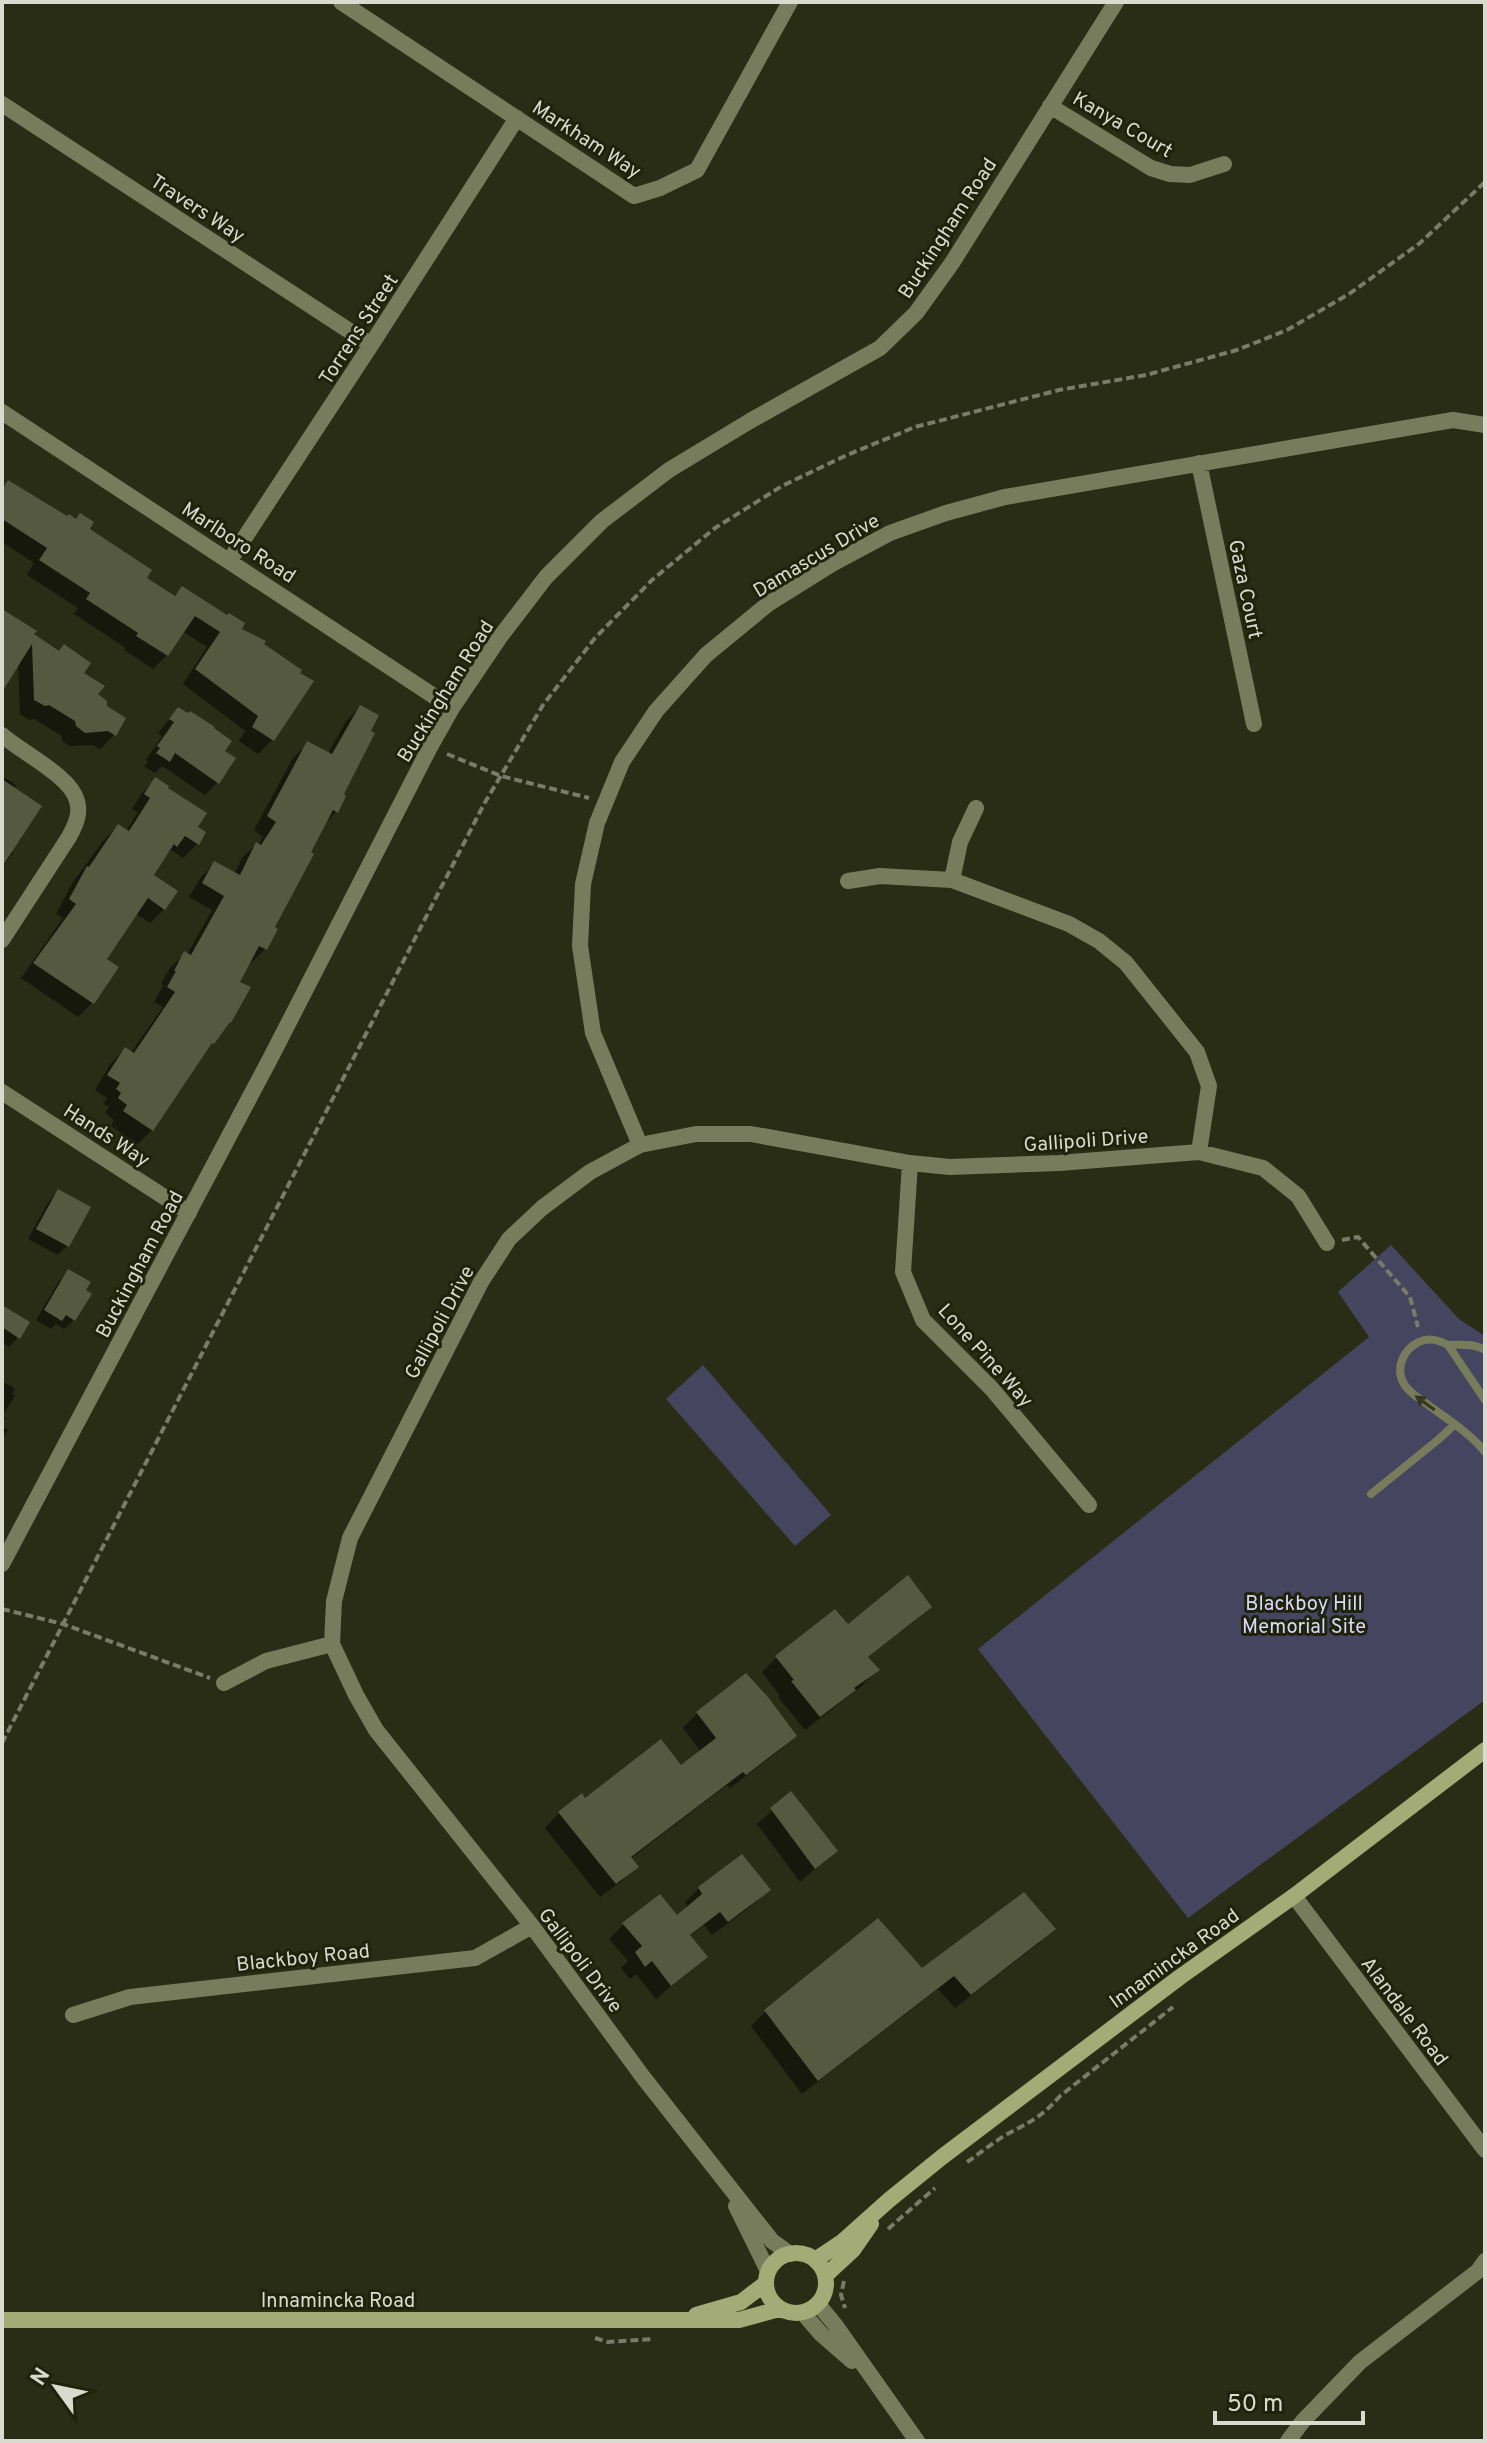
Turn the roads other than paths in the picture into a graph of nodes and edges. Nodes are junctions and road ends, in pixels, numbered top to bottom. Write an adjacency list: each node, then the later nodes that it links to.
1 (341, 2): 6 (street, Markham Way)
2 (790, 2): 6 (street, Markham Way)
3 (1116, 2): 5 (street, Buckingham Road)
4 (2, 104): 8 (street, Travers Way)
5 (1050, 106): 7 (street, Kanya Court); 13 (street, Buckingham Road)
6 (517, 118): 8 (street, Torrens Street)
7 (1224, 164)
8 (371, 345): 12 (street, Torrens Street)
9 (2, 412): 12 (street, Marlboro Road)
10 (1485, 425): 11 (street, Damascus Drive)
11 (1199, 463): 14 (street, Gaza Court); 21 (street, Damascus Drive)
12 (230, 560): 13 (street, Marlboro Road)
13 (452, 708): 24 (street, Buckingham Road)
14 (1254, 724)
15 (2, 735): 19 (street)
16 (976, 808): 17 (street)
17 (952, 880): 18 (street); 22 (street)
18 (848, 881)
19 (2, 940)
20 (2, 1092): 24 (street, Hands Way)
21 (640, 1145): 23 (street, Gallipoli Drive); 34 (street, Gallipoli Drive)
22 (1199, 1152): 23 (street, Gallipoli Drive); 25 (street, Gallipoli Drive)
23 (910, 1163): 32 (street, Lone Pine Way)
24 (189, 1213): 33 (street, Buckingham Road)
25 (1327, 1243)
26 (1448, 1345): 27 (lane); 28 (lane); 29 (lane, one-way to 26)
27 (1485, 1350)
28 (1485, 1400)
29 (1454, 1425): 30 (lane); 31 (lane)
30 (1485, 1452)
31 (1371, 1494)
32 (1089, 1505)
33 (2, 1564)
34 (332, 1644): 35 (street); 38 (street, Gallipoli Drive)
35 (224, 1683)
36 (1485, 1750): 37 (main road, Innamincka Road)
37 (1294, 1896): 40 (street, Alandale Road); 42 (main road, Innamincka Road)
38 (532, 1926): 39 (street, Blackboy Road); 41 (street, Gallipoli Drive)
39 (73, 2015)
40 (1485, 2150)
41 (719, 2173): 43 (street, Gallipoli Drive); 47 (street, Gallipoli Drive)
42 (889, 2200): 44 (main road, Innamincka Road); 46 (main road, Innamincka Road)
43 (790, 2254): 44 (main road); 47 (main road)
44 (815, 2260): 46 (main road)
45 (1485, 2261): 53 (street)
46 (825, 2276): 48 (main road)
47 (767, 2277): 49 (main road); 51 (main road, Innamincka Road)
48 (810, 2308): 49 (main road); 52 (street)
49 (779, 2309): 51 (main road, Innamincka Road)
50 (2, 2320): 51 (main road, Innamincka Road)
51 (675, 2321)
52 (917, 2441)
53 (1288, 2441)

